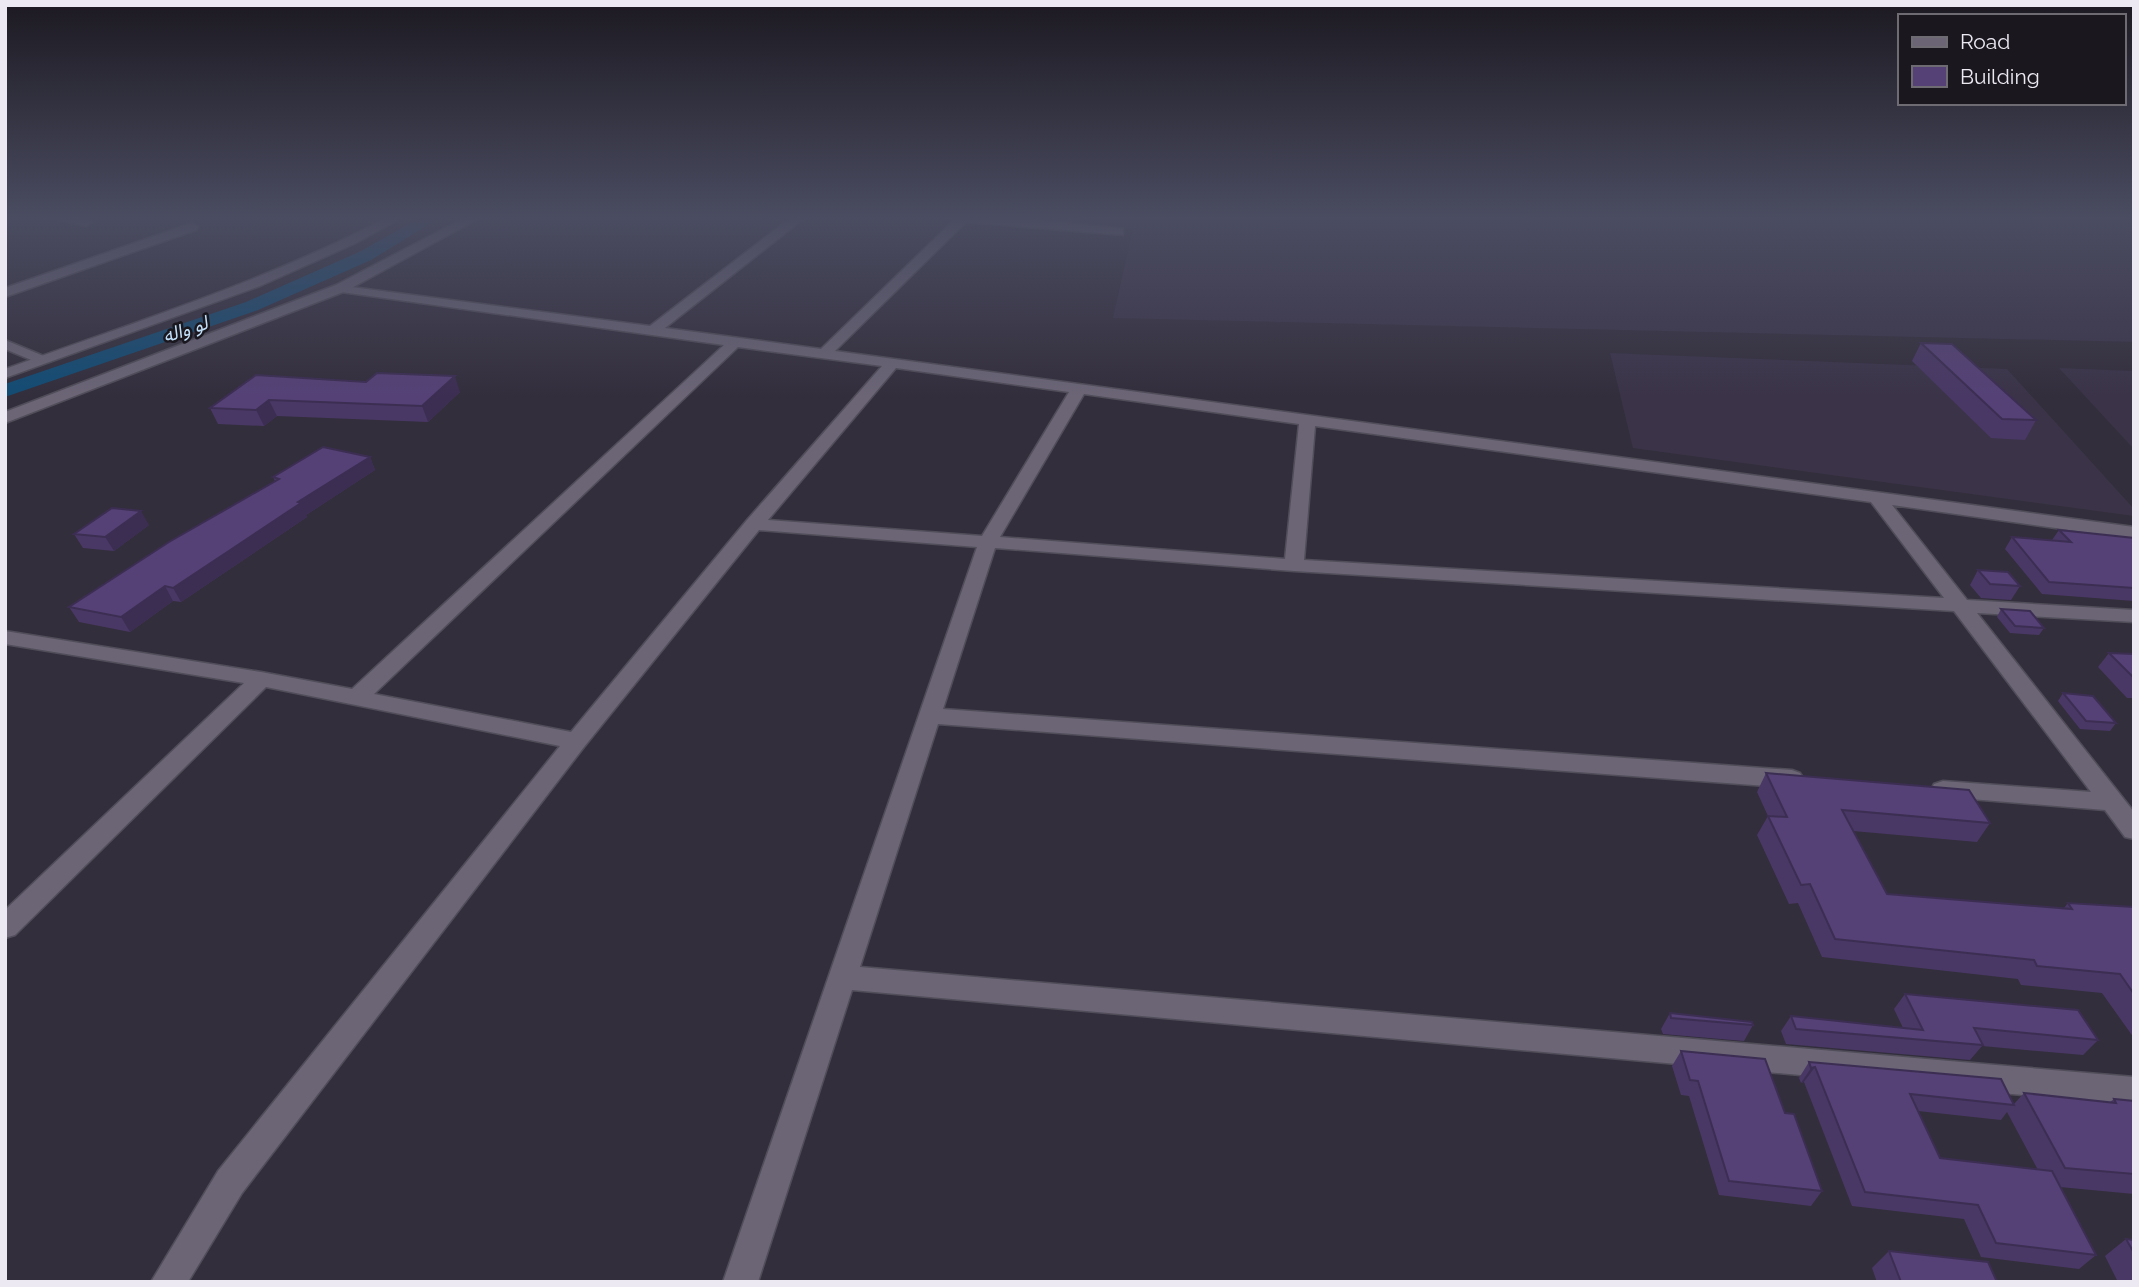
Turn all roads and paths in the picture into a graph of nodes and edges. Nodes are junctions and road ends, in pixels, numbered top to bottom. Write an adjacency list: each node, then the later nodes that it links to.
1 (53, 276): 7 (street)
2 (273, 276): 12 (street)
3 (364, 276): 6 (street)
4 (724, 276): 8 (street)
5 (904, 276): 11 (street)
6 (341, 288): 8 (street); 16 (street)
7 (5, 293)
8 (654, 330): 9 (street)
9 (736, 341): 11 (street); 27 (street)
10 (5, 344): 12 (street)
11 (824, 354): 13 (street)
12 (41, 360): 14 (street)
13 (892, 363): 15 (street); 19 (street)
14 (5, 374)
15 (1079, 389): 17 (street); 21 (street)
16 (5, 418)
17 (1307, 421): 18 (street); 22 (street)
18 (1878, 499): 20 (street); 23 (street)
19 (754, 524): 21 (street); 29 (street)
20 (2134, 533)
21 (988, 542): 22 (street); 28 (street)
22 (1294, 565): 23 (street)
23 (1959, 605): 24 (street); 32 (street)
24 (2134, 616)
25 (5, 637): 26 (street)
26 (261, 679): 27 (street); 34 (street)
27 (356, 698): 29 (street)
28 (928, 716): 30 (street); 35 (street)
29 (576, 741): 37 (street)
30 (1819, 781)
31 (1917, 788): 32 (street)
32 (2112, 802): 33 (street)
33 (2134, 830)
34 (5, 927)
35 (841, 976): 36 (street); 38 (street)
36 (2134, 1091)
37 (168, 1282)
38 (740, 1282)

